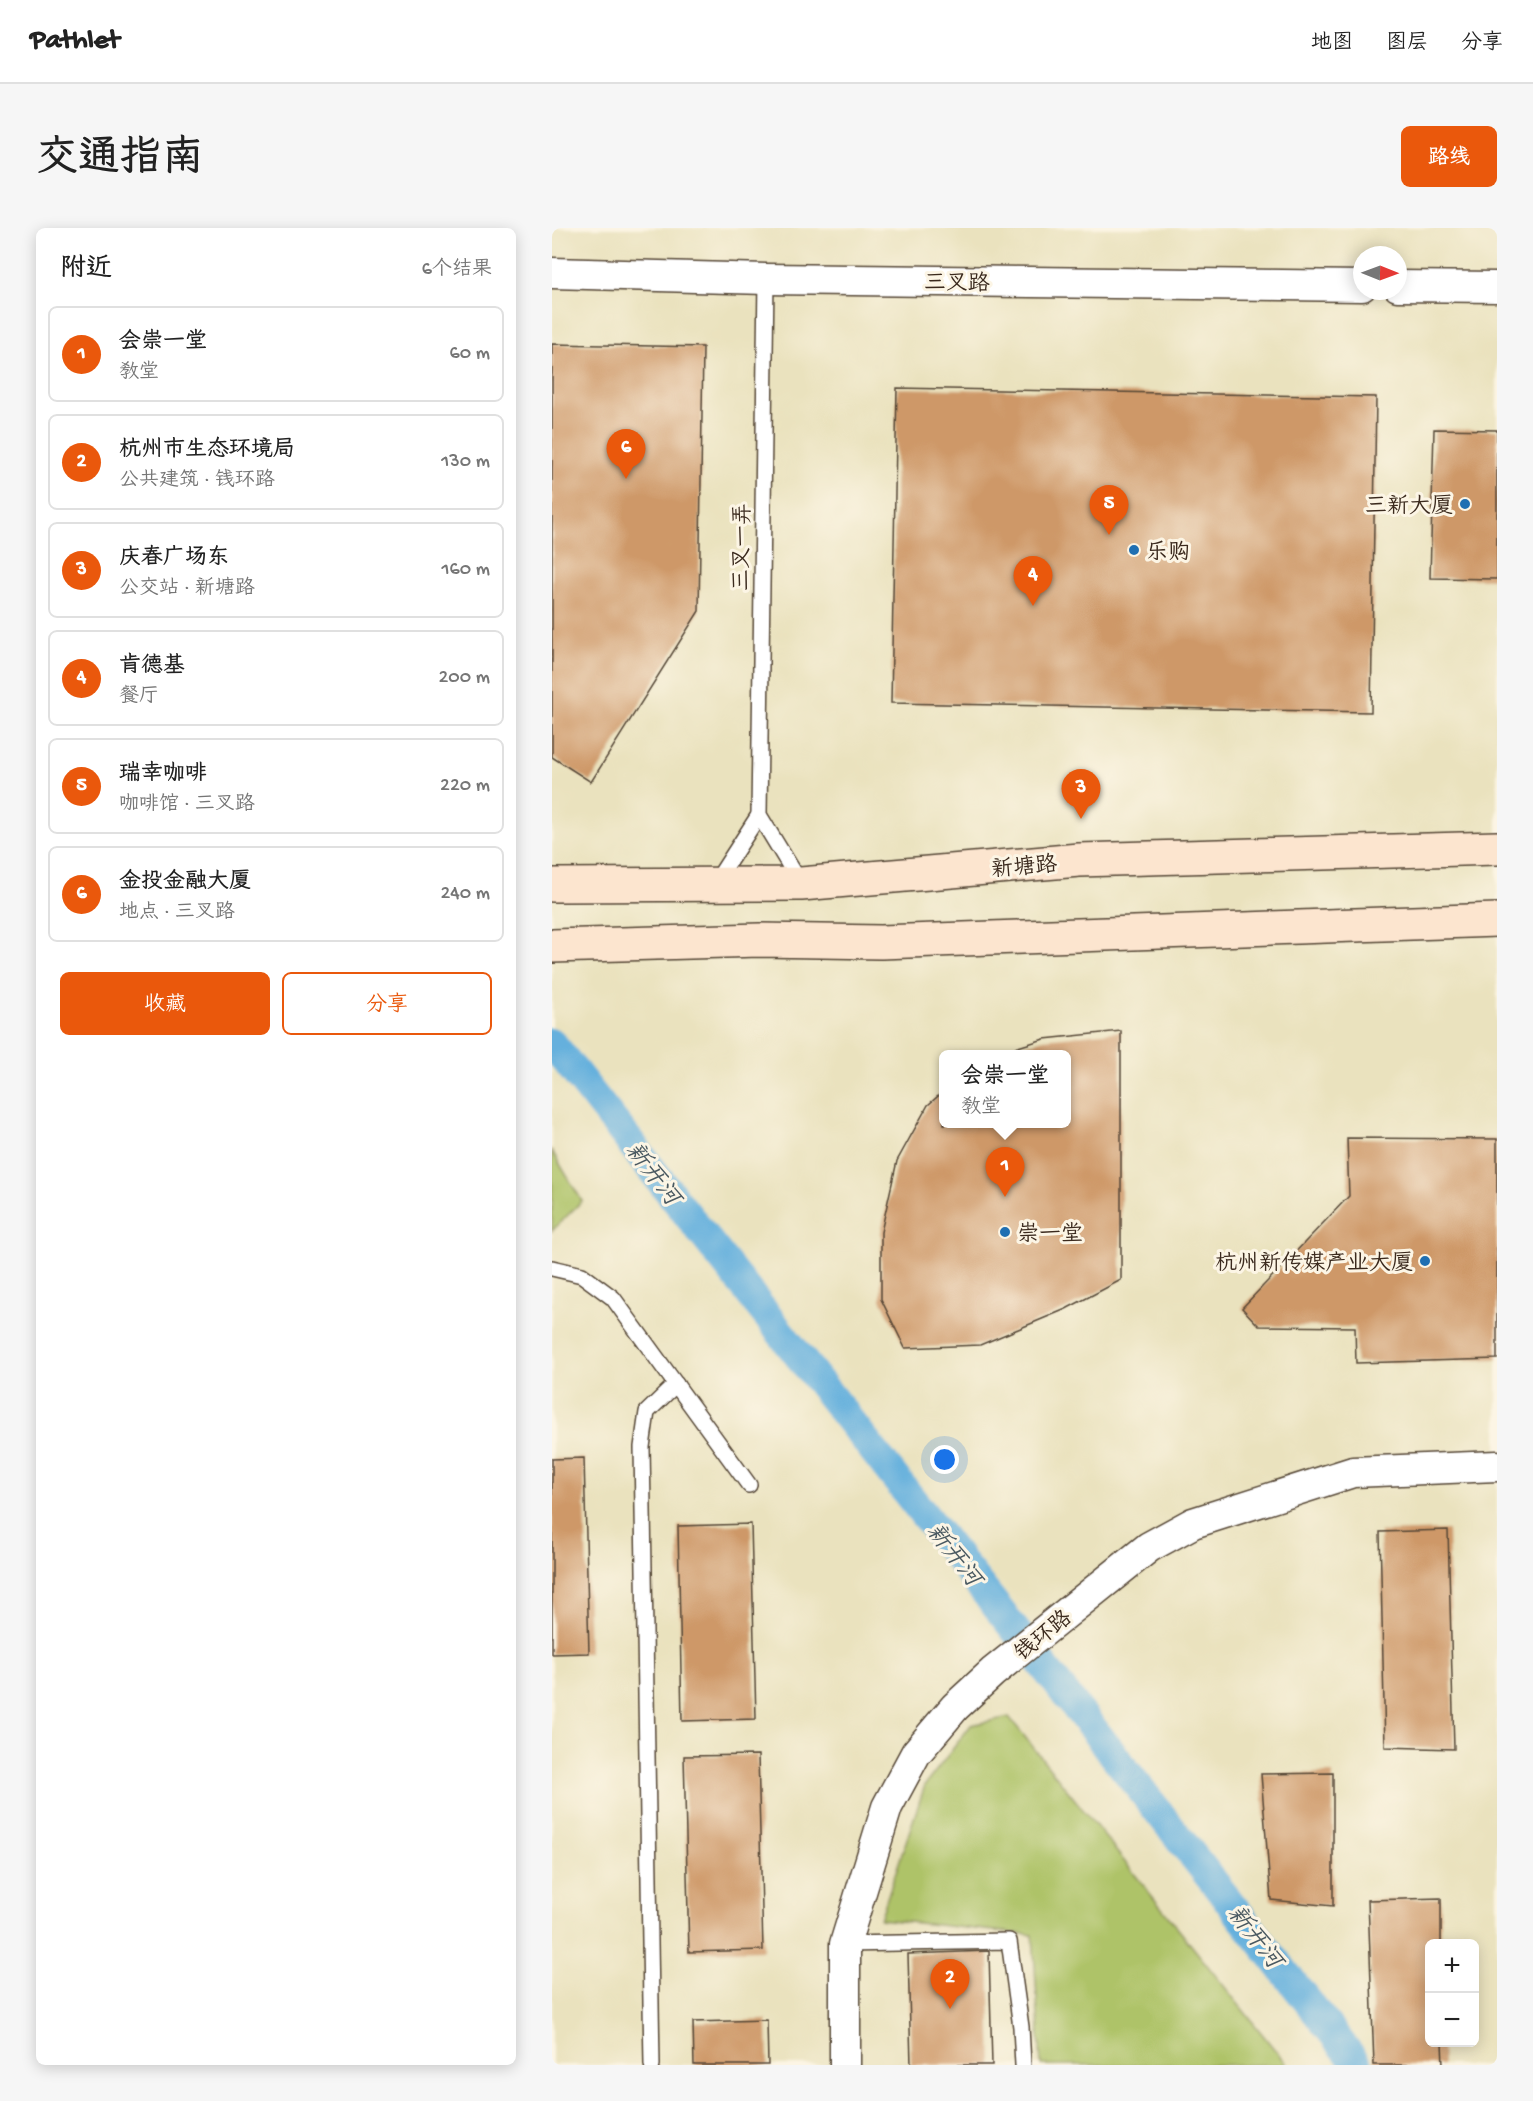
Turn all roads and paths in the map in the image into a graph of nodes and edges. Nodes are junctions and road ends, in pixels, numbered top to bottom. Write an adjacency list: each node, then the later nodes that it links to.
1 (552, 273): 2 (street, 三叉路)
2 (766, 279): 3 (street, 三叉路); 6 (lane, 三叉一弄)
3 (1353, 286)
4 (1407, 286): 5 (street)
5 (1497, 287)
6 (759, 815): 8 (lane); 10 (lane)
7 (1497, 848): 8 (main road, 新塘路)
8 (801, 884): 10 (main road, 新塘路)
9 (552, 885): 10 (main road, 新塘路)
10 (715, 885)
11 (1497, 920): 12 (main road)
12 (552, 945)
13 (552, 1268): 14 (lane)
14 (676, 1384): 16 (lane); 18 (lane)
15 (1497, 1466): 17 (street, 钱环路)
16 (750, 1485)
17 (845, 1944): 19 (street, 钱环路); 20 (lane)
18 (652, 2065)
19 (845, 2065)
20 (1023, 2065)

